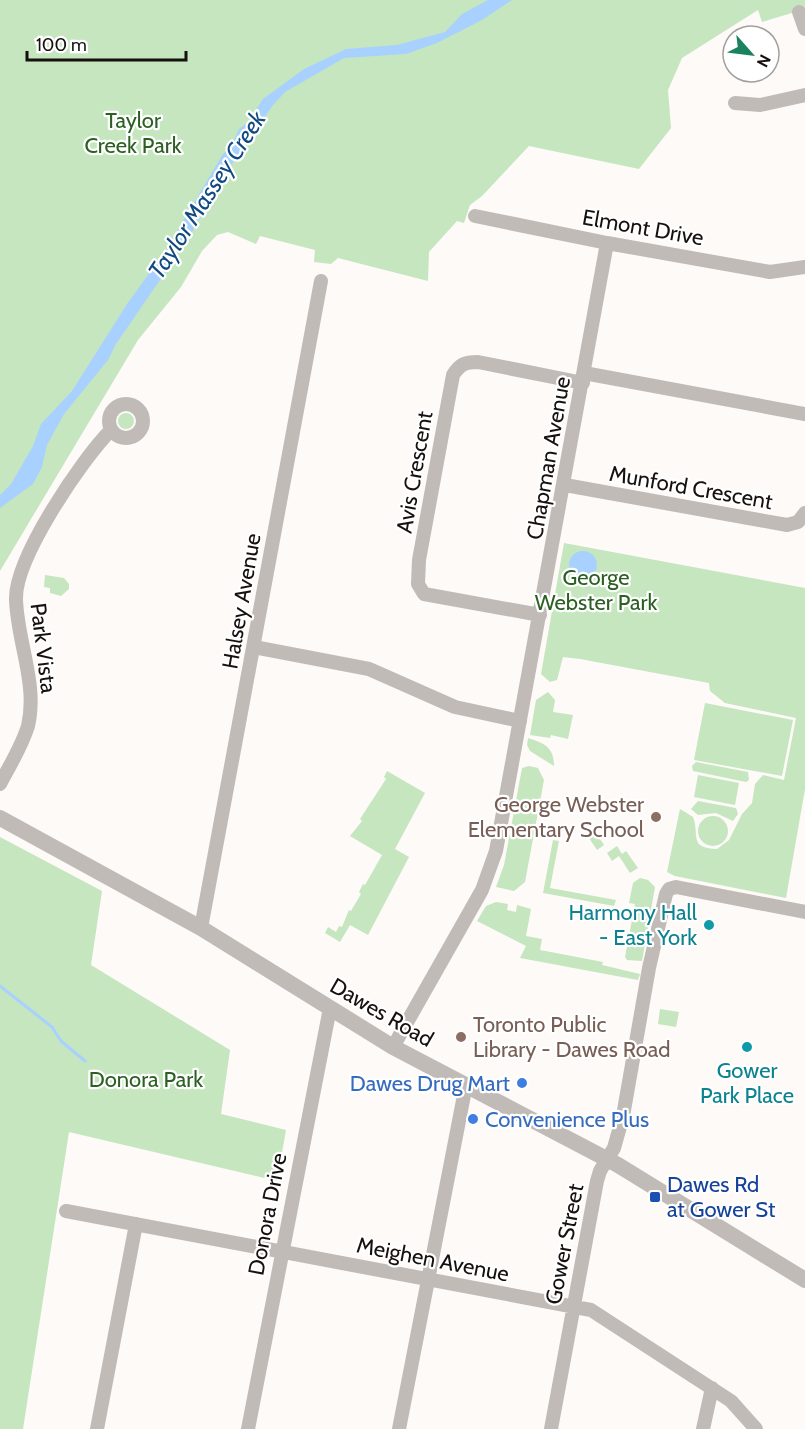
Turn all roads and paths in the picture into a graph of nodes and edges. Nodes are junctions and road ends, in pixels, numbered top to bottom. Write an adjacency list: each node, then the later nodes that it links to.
1 (799, 12): 2 (street)
2 (805, 29)
3 (805, 95): 4 (street)
4 (735, 103)
5 (475, 216): 6 (street, Elmont Drive)
6 (607, 243): 7 (street, Elmont Drive); 9 (street, Chapman Avenue)
7 (805, 267)
8 (321, 281): 15 (street, Halsey Avenue)
9 (584, 378): 10 (street); 12 (street, Chapman Avenue); 14 (street, Avis Crescent)
10 (805, 414)
11 (111, 430): 17 (street, Park Vista)
12 (565, 485): 13 (street, Munford Crescent); 14 (street, Chapman Avenue)
13 (805, 513)
14 (540, 615): 16 (street, Chapman Avenue)
15 (254, 647): 16 (street); 20 (street, Halsey Avenue)
16 (520, 721): 22 (street, Chapman Avenue)
17 (0, 784)
18 (0, 818): 20 (street, Dawes Road)
19 (805, 912): 24 (street, Gower Street)
20 (201, 928): 21 (street, Dawes Road)
21 (330, 1008): 22 (street, Dawes Road); 27 (street, Donora Drive)
22 (393, 1047): 23 (street, Dawes Road)
23 (466, 1085): 24 (street, Dawes Road); 28 (street)
24 (608, 1159): 29 (street, Dawes Road); 30 (street, Gower Street)
25 (66, 1211): 26 (street, Meighen Avenue)
26 (136, 1224): 27 (street, Meighen Avenue); 32 (street)
27 (281, 1252): 28 (street, Meighen Avenue); 33 (street, Donora Drive)
28 (428, 1279): 30 (street, Meighen Avenue); 34 (street)
29 (805, 1280)
30 (573, 1306): 31 (street, Meighen Avenue); 35 (street, Gower Street)
31 (712, 1388): 36 (street); 37 (street, Meighen Avenue)
32 (98, 1429)
33 (248, 1429)
34 (399, 1429)
35 (551, 1429)
36 (703, 1429)
37 (756, 1429)

